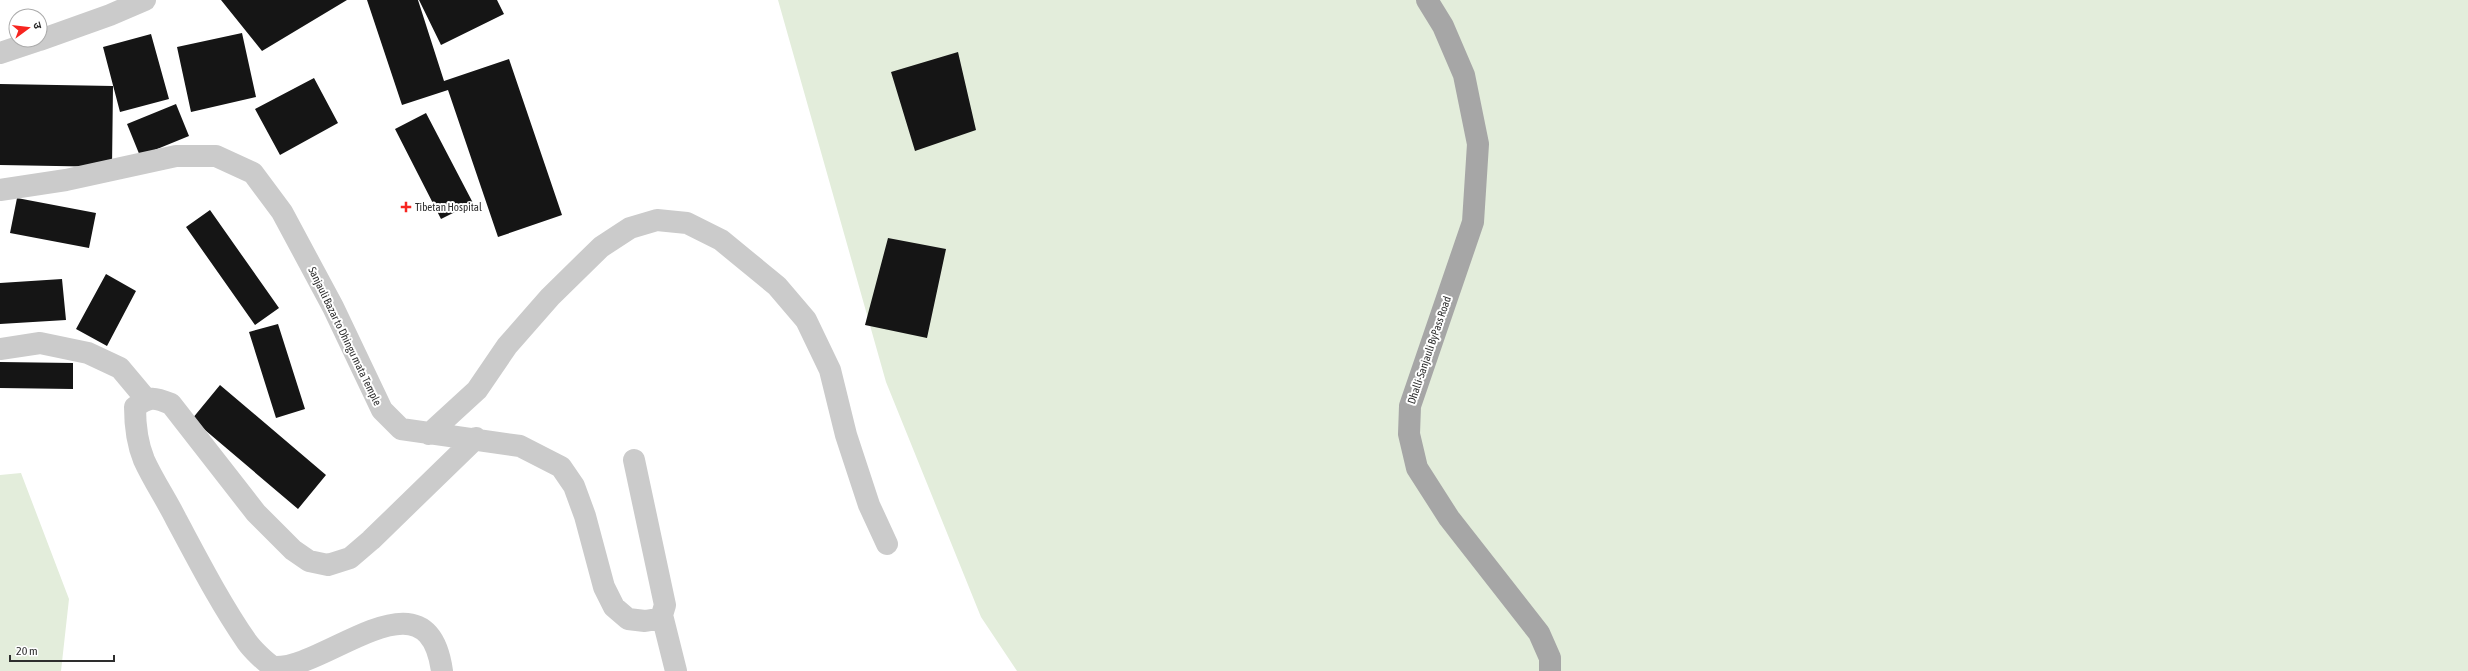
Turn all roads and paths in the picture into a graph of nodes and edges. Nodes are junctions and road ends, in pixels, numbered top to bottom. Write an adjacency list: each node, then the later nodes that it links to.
1 (146, 0): 3 (street)
2 (1427, 0): 16 (main road, Dhalli-Sanjauli ByPass Road)
3 (48, 37)
4 (15, 48): 5 (street)
5 (0, 53)
6 (0, 190): 9 (street, Sanjauli Bazar to Dhingu mata Temple)
7 (0, 349): 8 (street)
8 (146, 399): 10 (street); 14 (street)
9 (429, 434): 10 (street, Sanjauli Bazar to Dhingu mata Temple); 12 (street)
10 (476, 438): 13 (street, Sanjauli Bazar to Dhingu mata Temple)
11 (634, 460): 13 (street)
12 (886, 544)
13 (662, 615): 15 (street)
14 (442, 671)
15 (676, 671)
16 (1550, 671)

